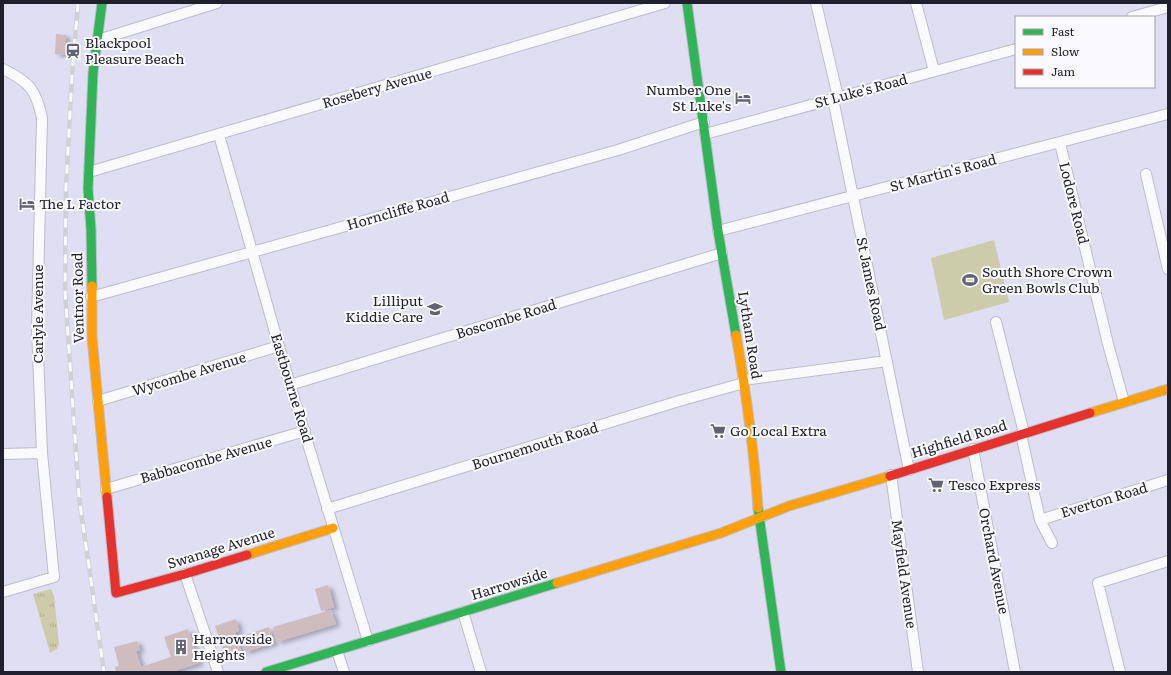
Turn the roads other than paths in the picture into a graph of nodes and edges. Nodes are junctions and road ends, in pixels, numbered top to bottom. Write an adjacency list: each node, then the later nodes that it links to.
1 (102, 3): 9 (street, Ventnor Road)
2 (217, 3): 9 (street)
3 (665, 3): 17 (street, Rosebery Avenue)
4 (687, 3): 15 (street, Lytham Road)
5 (816, 3): 13 (street, St James Road)
6 (916, 3): 12 (street)
7 (1168, 7): 8 (street)
8 (1136, 16)
9 (98, 40): 19 (street, Ventnor Road)
10 (1015, 49): 12 (street, St Luke's Road)
11 (3, 69): 38 (street, Carlyle Avenue)
12 (934, 71): 13 (street, St Luke's Road)
13 (836, 98): 16 (street, St Luke's Road); 21 (street, St James Road)
14 (1168, 114): 18 (street, St Martin's Road)
15 (704, 122): 16 (street, Lytham Road); 23 (street, Horncliffe Road)
16 (705, 134): 22 (street, Lytham Road)
17 (219, 135): 19 (street, Rosebery Avenue); 23 (street, Eastbourne Road)
18 (1060, 143): 21 (street, St Martin's Road); 34 (street, Lodore Road)
19 (89, 172): 26 (street, Ventnor Road)
20 (1146, 174): 25 (street)
21 (852, 197): 22 (street, St Martin's Road); 29 (street, St James Road)
22 (718, 231): 24 (street, Lytham Road)
23 (252, 252): 26 (street, Horncliffe Road); 28 (street, Eastbourne Road)
24 (722, 254): 30 (street, Lytham Road); 31 (street, Boscombe Road)
25 (1168, 268)
26 (91, 297): 33 (street, Ventnor Road)
27 (996, 322): 36 (street)
28 (279, 346): 31 (street, Eastbourne Road); 33 (street, Wycombe Avenue)
29 (887, 361): 30 (street, Bournemouth Road); 40 (street, St James Road)
30 (744, 382): 44 (street, Bournemouth Road); 45 (street, Lytham Road)
31 (290, 385): 35 (street, Eastbourne Road)
32 (1168, 389): 34 (street, Highfield Road)
33 (98, 401): 43 (street, Ventnor Road)
34 (1124, 402): 36 (street, Highfield Road)
35 (305, 432): 43 (street, Babbacombe Avenue); 44 (street, Eastbourne Road)
36 (1023, 434): 37 (street, Highfield Road); 46 (street)
37 (973, 450): 40 (street, Highfield Road); 62 (street, Orchard Avenue)
38 (42, 453): 39 (street); 51 (street, Carlyle Avenue)
39 (3, 454)
40 (908, 470): 41 (street, Highfield Road)
41 (891, 475): 45 (street, Highfield Road); 61 (street, Mayfield Avenue)
42 (1168, 480): 46 (street, Everton Road)
43 (106, 489): 52 (street, Ventnor Road)
44 (327, 509): 47 (street, Eastbourne Road)
45 (759, 517): 53 (street, Harrowside); 60 (street, Lytham Road)
46 (1040, 520): 48 (street)
47 (333, 528): 50 (street, Swanage Avenue); 54 (street, Eastbourne Road)
48 (1052, 543)
49 (1168, 561): 63 (street)
50 (185, 574): 52 (street, Swanage Avenue); 56 (street)
51 (3, 592)
52 (116, 593)
53 (463, 612): 54 (street, Harrowside); 59 (street)
54 (368, 641): 55 (street, Harrowside)
55 (337, 651): 57 (street, Harrowside); 58 (street)
56 (218, 672)
57 (266, 672)
58 (344, 672)
59 (481, 672)
60 (780, 672)
61 (918, 672)
62 (1015, 672)
63 (1120, 672)

